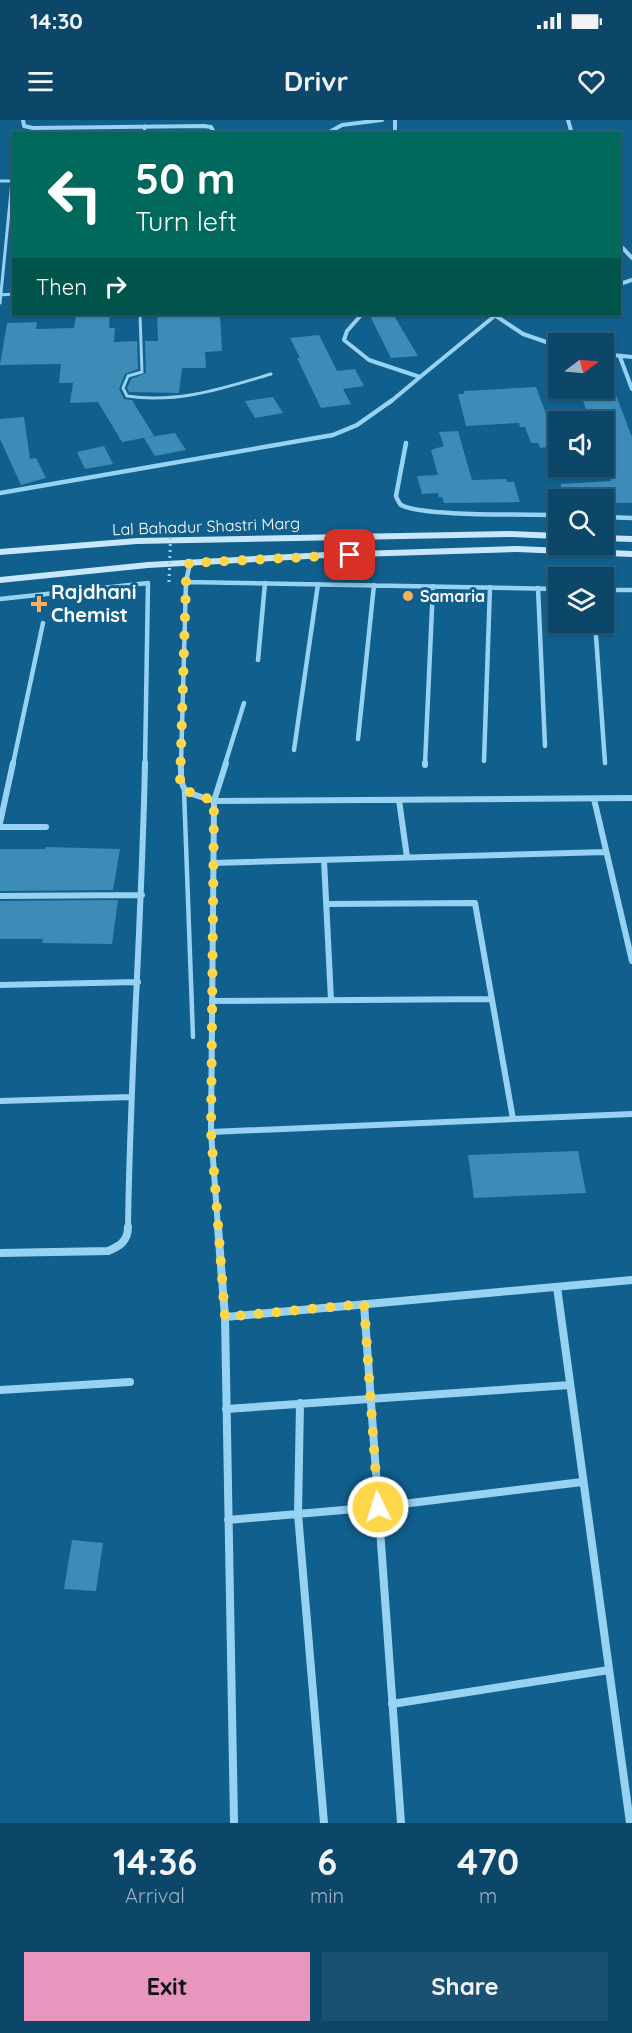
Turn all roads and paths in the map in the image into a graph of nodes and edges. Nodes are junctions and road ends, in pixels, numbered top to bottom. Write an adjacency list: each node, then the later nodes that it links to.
1 (23, 120): 4 (street)
2 (158, 120): 5 (street)
3 (382, 120): 8 (street)
4 (145, 126): 5 (street); 6 (lane)
5 (158, 126): 7 (street)
6 (144, 132)
7 (214, 132)
8 (330, 132)
9 (12, 190): 12 (lane)
10 (621, 246): 11 (street)
11 (632, 258)
12 (1, 295): 13 (lane)
13 (0, 303)
14 (140, 315): 22 (lane)
15 (361, 315): 23 (street)
16 (494, 315): 23 (street)
17 (496, 315): 18 (street)
18 (548, 343)
19 (614, 356): 20 (street)
20 (620, 357): 21 (street); 24 (street)
21 (632, 357)
22 (271, 374)
23 (420, 377): 26 (street)
24 (632, 389)
25 (406, 443): 27 (street)
26 (0, 493)
27 (548, 515)
28 (614, 517): 29 (street)
29 (632, 518)
30 (171, 525): 38 (path, bridge)
31 (548, 536): 34 (main road, Lal Bahadur Shastri Marg)
32 (614, 538): 33 (main road)
33 (632, 539)
34 (0, 552)
35 (632, 554): 36 (main road, Lal Bahadur Shastri Marg)
36 (189, 563): 37 (main road, Lal Bahadur Shastri Marg); 39 (street)
37 (0, 580)
38 (169, 582)
39 (186, 582): 40 (street); 60 (street)
40 (265, 583): 41 (street); 52 (street)
41 (318, 584): 42 (street); 56 (street)
42 (374, 585): 43 (street); 54 (street)
43 (433, 586): 44 (street); 59 (street)
44 (490, 587): 45 (street); 57 (street)
45 (538, 588): 46 (street); 55 (street)
46 (548, 588)
47 (614, 590): 48 (street)
48 (632, 590)
49 (0, 599): 71 (street)
50 (43, 623): 65 (street)
51 (596, 633): 58 (street)
52 (258, 660)
53 (244, 703): 64 (street)
54 (358, 739)
55 (545, 746)
56 (294, 750)
57 (484, 761)
58 (605, 763)
59 (425, 765)
60 (184, 790): 64 (street); 80 (lane)
61 (632, 798): 62 (street)
62 (594, 799): 63 (street); 67 (street)
63 (399, 800): 64 (street); 68 (street)
64 (214, 801): 70 (street)
65 (0, 825): 66 (street)
66 (46, 827)
67 (606, 852): 68 (street); 74 (street)
68 (408, 857): 69 (street)
69 (324, 860): 70 (street); 73 (street)
70 (213, 862): 79 (street)
71 (142, 895): 72 (street); 75 (street)
72 (0, 896)
73 (326, 904): 77 (street); 78 (street)
74 (632, 961)
75 (138, 982): 76 (street); 81 (street)
76 (0, 985)
77 (492, 999): 78 (street); 84 (street)
78 (331, 1000): 79 (street)
79 (212, 1001): 85 (street)
80 (193, 1037)
81 (130, 1097): 82 (street); 86 (street)
82 (0, 1101)
83 (632, 1114): 84 (street)
84 (513, 1119): 85 (street)
85 (211, 1132): 90 (street)
86 (0, 1253)
87 (632, 1280): 88 (street)
88 (557, 1287): 89 (street); 92 (street)
89 (364, 1304): 90 (street); 94 (street)
90 (225, 1317): 96 (street)
91 (130, 1382): 93 (street)
92 (570, 1385): 94 (street); 97 (street)
93 (0, 1389)
94 (370, 1397): 95 (street); 98 (street)
95 (300, 1403): 96 (street); 99 (street)
96 (226, 1409): 100 (street)
97 (582, 1482): 98 (street); 101 (street)
98 (378, 1507): 99 (street); 102 (street)
99 (298, 1514): 100 (street); 104 (street)
100 (228, 1520): 103 (street)
101 (609, 1670): 102 (street); 106 (street)
102 (392, 1704): 105 (street)
103 (234, 1823)
104 (324, 1823)
105 (400, 1823)
106 (630, 1823)

